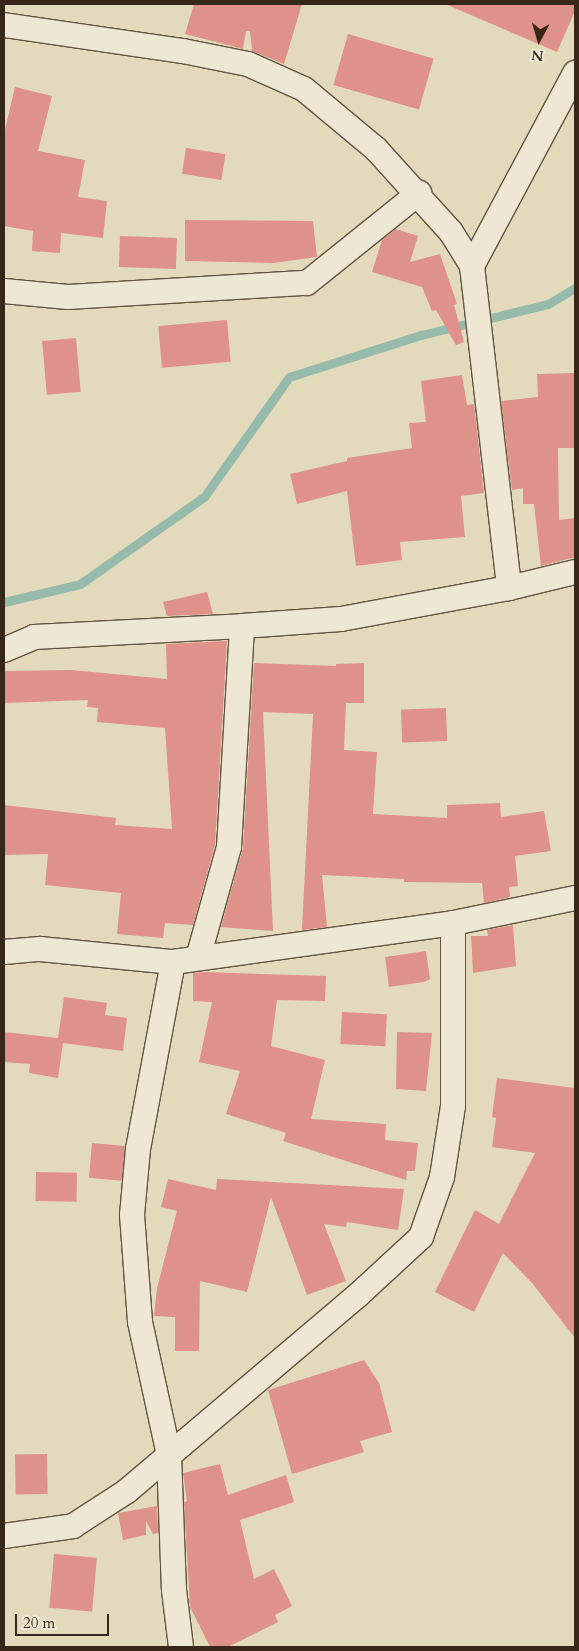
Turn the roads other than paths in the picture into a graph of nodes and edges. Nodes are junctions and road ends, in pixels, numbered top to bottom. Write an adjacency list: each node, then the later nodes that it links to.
1 (4, 25): 3 (street)
2 (575, 73): 4 (street)
3 (419, 193): 4 (street); 5 (street)
4 (472, 266): 7 (street)
5 (4, 291)
6 (575, 572): 7 (street)
7 (509, 588): 8 (street)
8 (242, 626): 9 (street); 13 (street)
9 (4, 650)
10 (575, 898): 11 (street)
11 (453, 923): 13 (street); 15 (street)
12 (4, 952): 14 (street)
13 (198, 958): 14 (street)
14 (173, 962): 15 (street)
15 (169, 1455): 16 (street); 17 (street)
16 (4, 1536)
17 (181, 1647)

